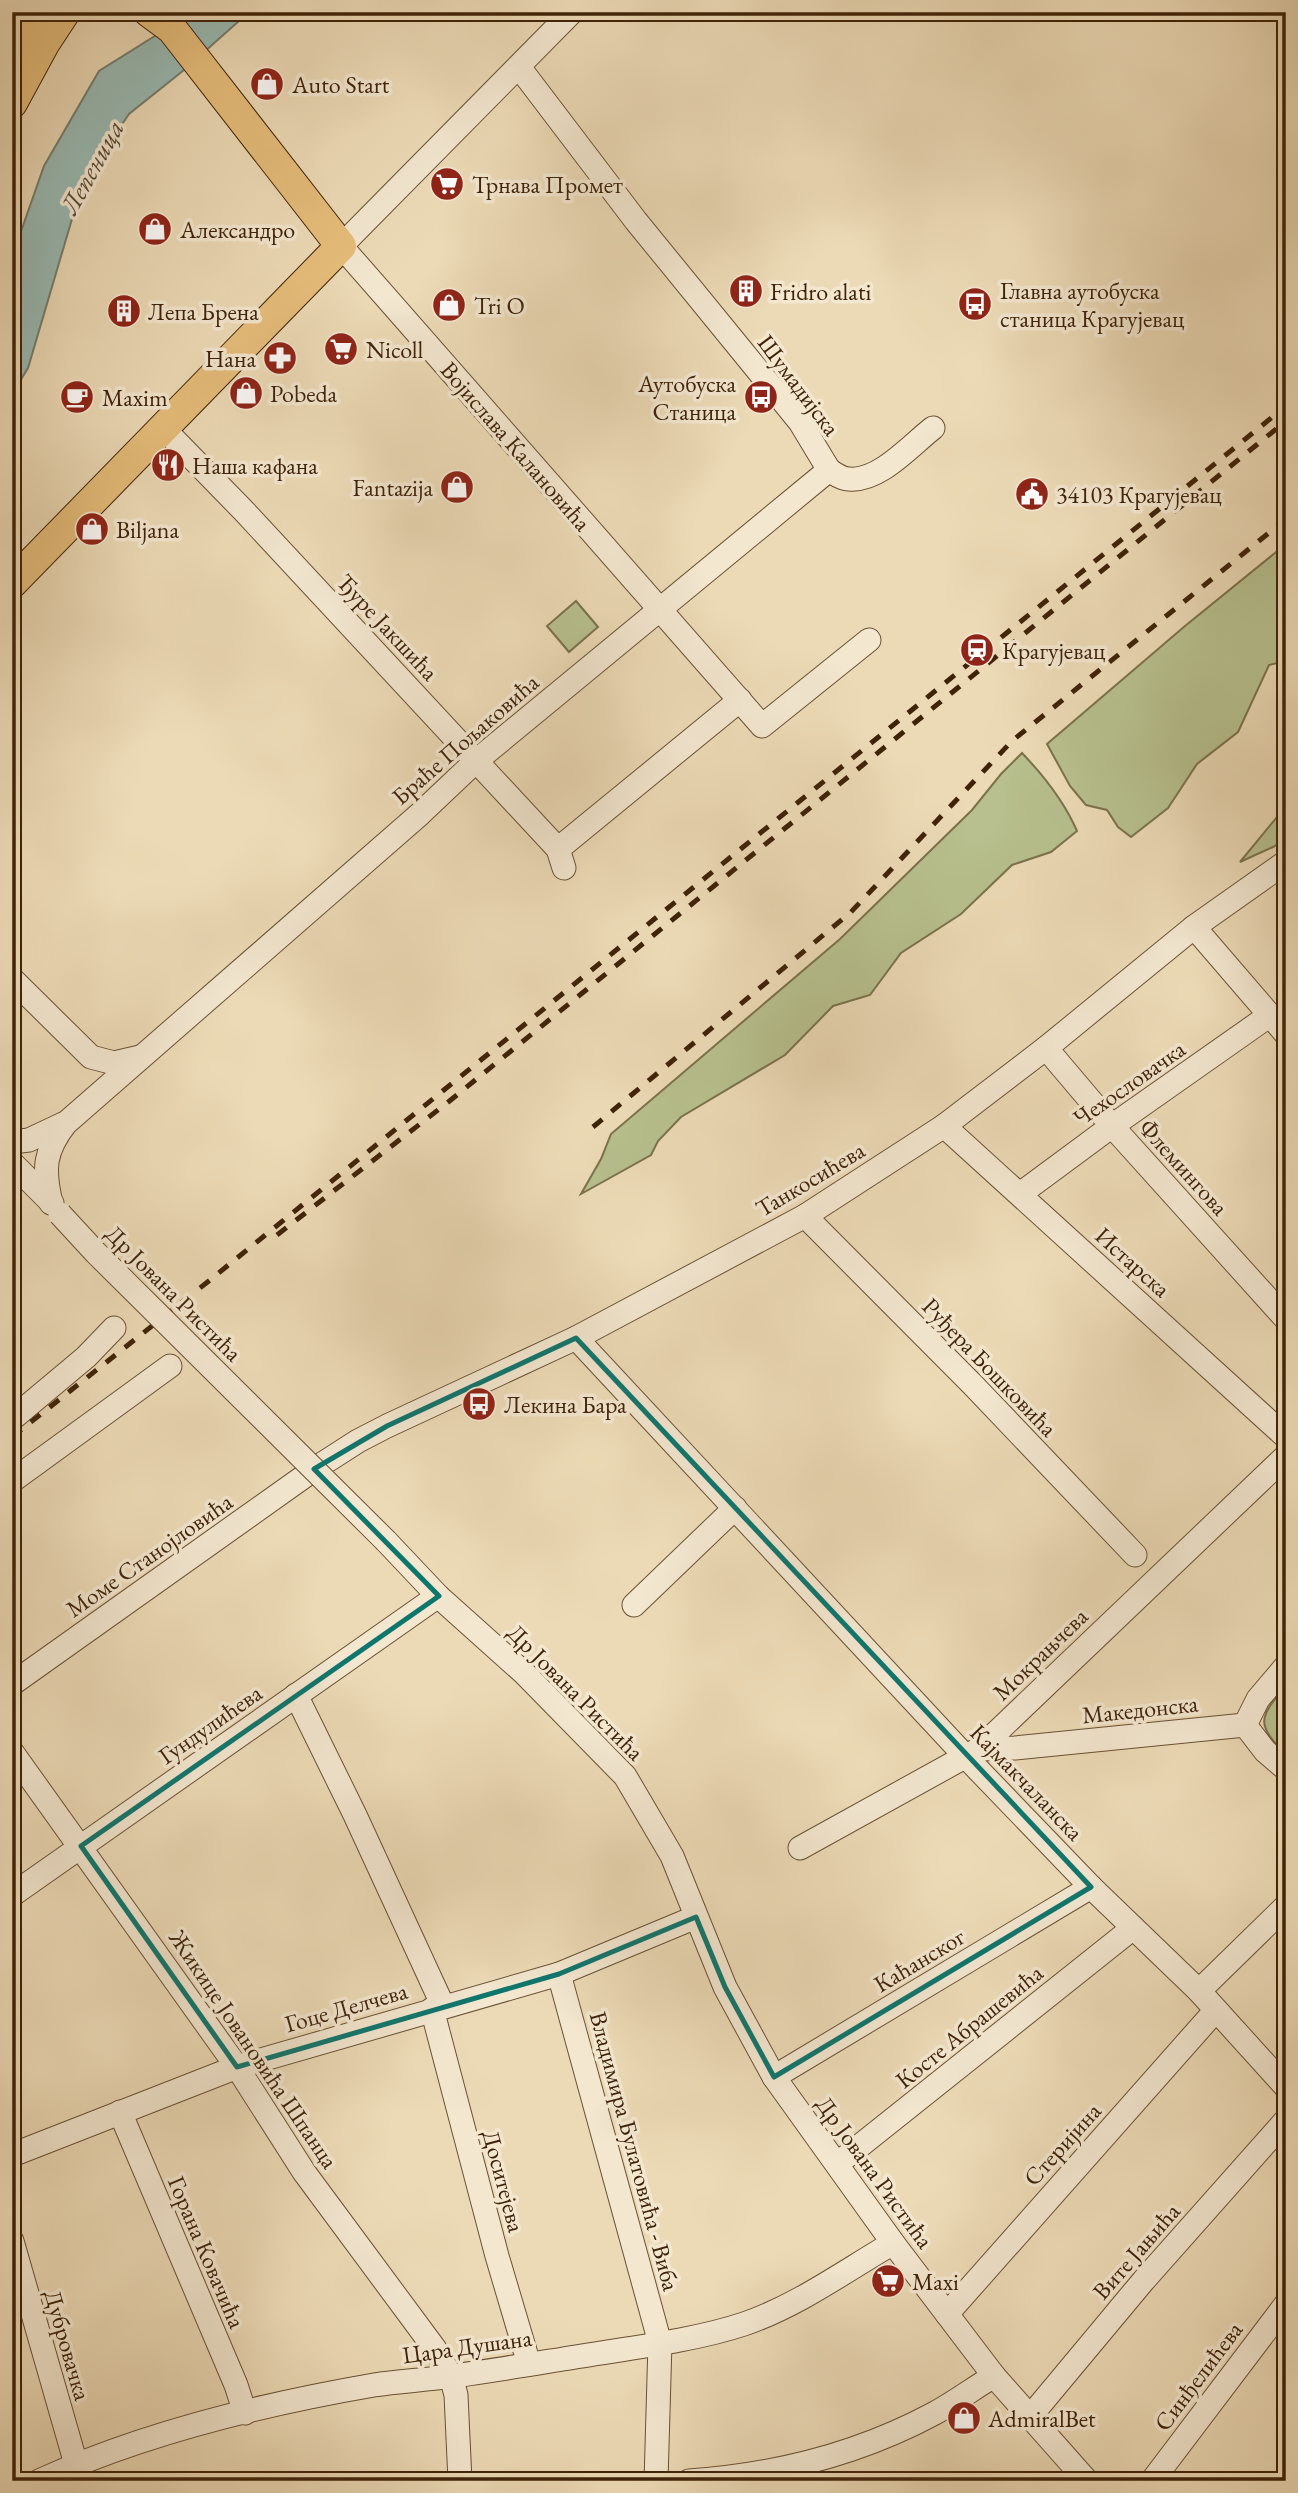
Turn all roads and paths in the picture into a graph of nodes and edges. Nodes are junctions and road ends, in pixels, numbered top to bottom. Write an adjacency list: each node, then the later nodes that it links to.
1 (36, 12): 7 (main road)
2 (65, 12): 6 (main road)
3 (81, 12): 6 (main road)
4 (572, 12): 8 (street)
5 (157, 16): 10 (main road, Војислава Калановића)
6 (44, 44): 9 (main road)
7 (12, 47)
8 (519, 67): 10 (street); 13 (street, Шумадијска)
9 (12, 103)
10 (341, 246): 11 (main road); 15 (street, Војислава Калановића)
11 (163, 428): 14 (main road); 18 (street, Ђуре Јакшића)
12 (933, 428): 13 (street)
13 (829, 470): 15 (street, Браће Пољаковића)
14 (12, 583)
15 (659, 609): 17 (street, Војислава Калановића); 18 (street, Браће Пољаковића)
16 (869, 640): 17 (street, Војислава Калановића)
17 (740, 700): 18 (street, Ђуре Јакшића)
18 (476, 761): 25 (street, Браће Пољаковића)
19 (1286, 862): 20 (street, Танкосићева)
20 (1194, 928): 22 (street); 24 (street, Танкосићева)
21 (12, 979): 26 (street)
22 (1270, 1016): 23 (street); 30 (street, Чехословачка)
23 (1286, 1034)
24 (1046, 1048): 29 (street, Танкосићева); 30 (street, Флемингова)
25 (143, 1055): 26 (street); 27 (street, Браће Пољаковића)
26 (91, 1057): 27 (street)
27 (89, 1103): 28 (street, Браће Пољаковића)
28 (66, 1123): 31 (street); 34 (street)
29 (944, 1126): 33 (street, Истарска); 35 (street, Танкосићева)
30 (1112, 1126): 33 (street, Чехословачка); 36 (street, Флемингова)
31 (12, 1142)
32 (12, 1163): 34 (street, Др Јована Ристића)
33 (1020, 1194): 41 (street, Истарска)
34 (55, 1208): 47 (street, Др Јована Ристића, bridge)
35 (805, 1216): 38 (street, Танкосићева); 46 (street, Руђера Бошковића)
36 (1286, 1319)
37 (114, 1328): 40 (street)
38 (576, 1338): 43 (street, Танкосићева); 45 (street, Кајмакчаланска)
39 (170, 1366): 44 (street)
40 (12, 1419)
41 (1286, 1437)
42 (1286, 1456): 54 (street, Мокрањчева)
43 (316, 1468): 50 (street, Моме Станојловића)
44 (12, 1481)
45 (735, 1508): 48 (street); 54 (street, Кајмакчаланска)
46 (1135, 1555)
47 (439, 1596): 51 (street, Гундулићева); 61 (street, Др Јована Ристића)
48 (634, 1605)
49 (1286, 1666): 52 (street)
50 (12, 1684)
51 (296, 1695): 56 (street, Гундулићева); 65 (street, Доситејева)
52 (1245, 1725): 54 (street, Македонска); 55 (street)
53 (12, 1752): 56 (street, Жикице Јовановића Шпанца)
54 (973, 1753): 57 (street, Мокрањчева); 58 (street, Кајмакчаланска)
55 (1286, 1769)
56 (81, 1846): 59 (street, Гундулићева); 67 (street, Жикице Јовановића Шпанца)
57 (800, 1848)
58 (1090, 1887): 62 (street, Кајмакчаланска); 68 (street, Каћанског)
59 (12, 1895)
60 (1286, 1906): 64 (street)
61 (696, 1917): 63 (street, Гоце Делчева); 68 (street, Др Јована Ристића)
62 (1133, 1928): 64 (street, Кајмакчаланска); 73 (street, Косте Абрашевића)
63 (559, 1974): 65 (street, Гоце Делчева); 78 (street, Владимира Булатовића - Виба)
64 (1199, 1991): 66 (street, Кајмакчаланска)
65 (437, 2008): 67 (street, Гоце Делчева); 79 (street, Доситејева)
66 (1216, 2010): 69 (street, Кајмакчаланска); 77 (street, Стеријина)
67 (237, 2067): 70 (street, Гоце Делчева); 80 (street, Жикице Јовановића Шпанца)
68 (774, 2077): 73 (street, Др Јована Ристића)
69 (1286, 2087)
70 (120, 2112): 72 (street, Гоце Делчева); 82 (street, Горана Ковачића)
71 (1286, 2120): 83 (street, Вите Јањића)
72 (12, 2155)
73 (837, 2164): 75 (street, Др Јована Ристића)
74 (12, 2241): 84 (street, Дубровачка)
75 (893, 2243): 77 (street, Др Јована Ристића); 78 (street, Цара Душана)
76 (1286, 2304): 90 (street, Синђелићева)
77 (947, 2314): 81 (street, Др Јована Ристића)
78 (660, 2343): 79 (street, Цара Душана); 87 (street, Владимира Булатовића - Виба)
79 (529, 2364): 80 (street, Цара Душана)
80 (451, 2376): 82 (street, Цара Душана); 86 (street)
81 (994, 2376): 83 (street, Др Јована Ристића); 88 (street)
82 (245, 2413): 84 (street, Цара Душана)
83 (1029, 2418): 89 (street, Др Јована Ристића)
84 (76, 2464): 85 (street, Цара Душана)
85 (39, 2481)
86 (460, 2481)
87 (656, 2481)
88 (689, 2481)
89 (1087, 2481)
90 (1152, 2481)

